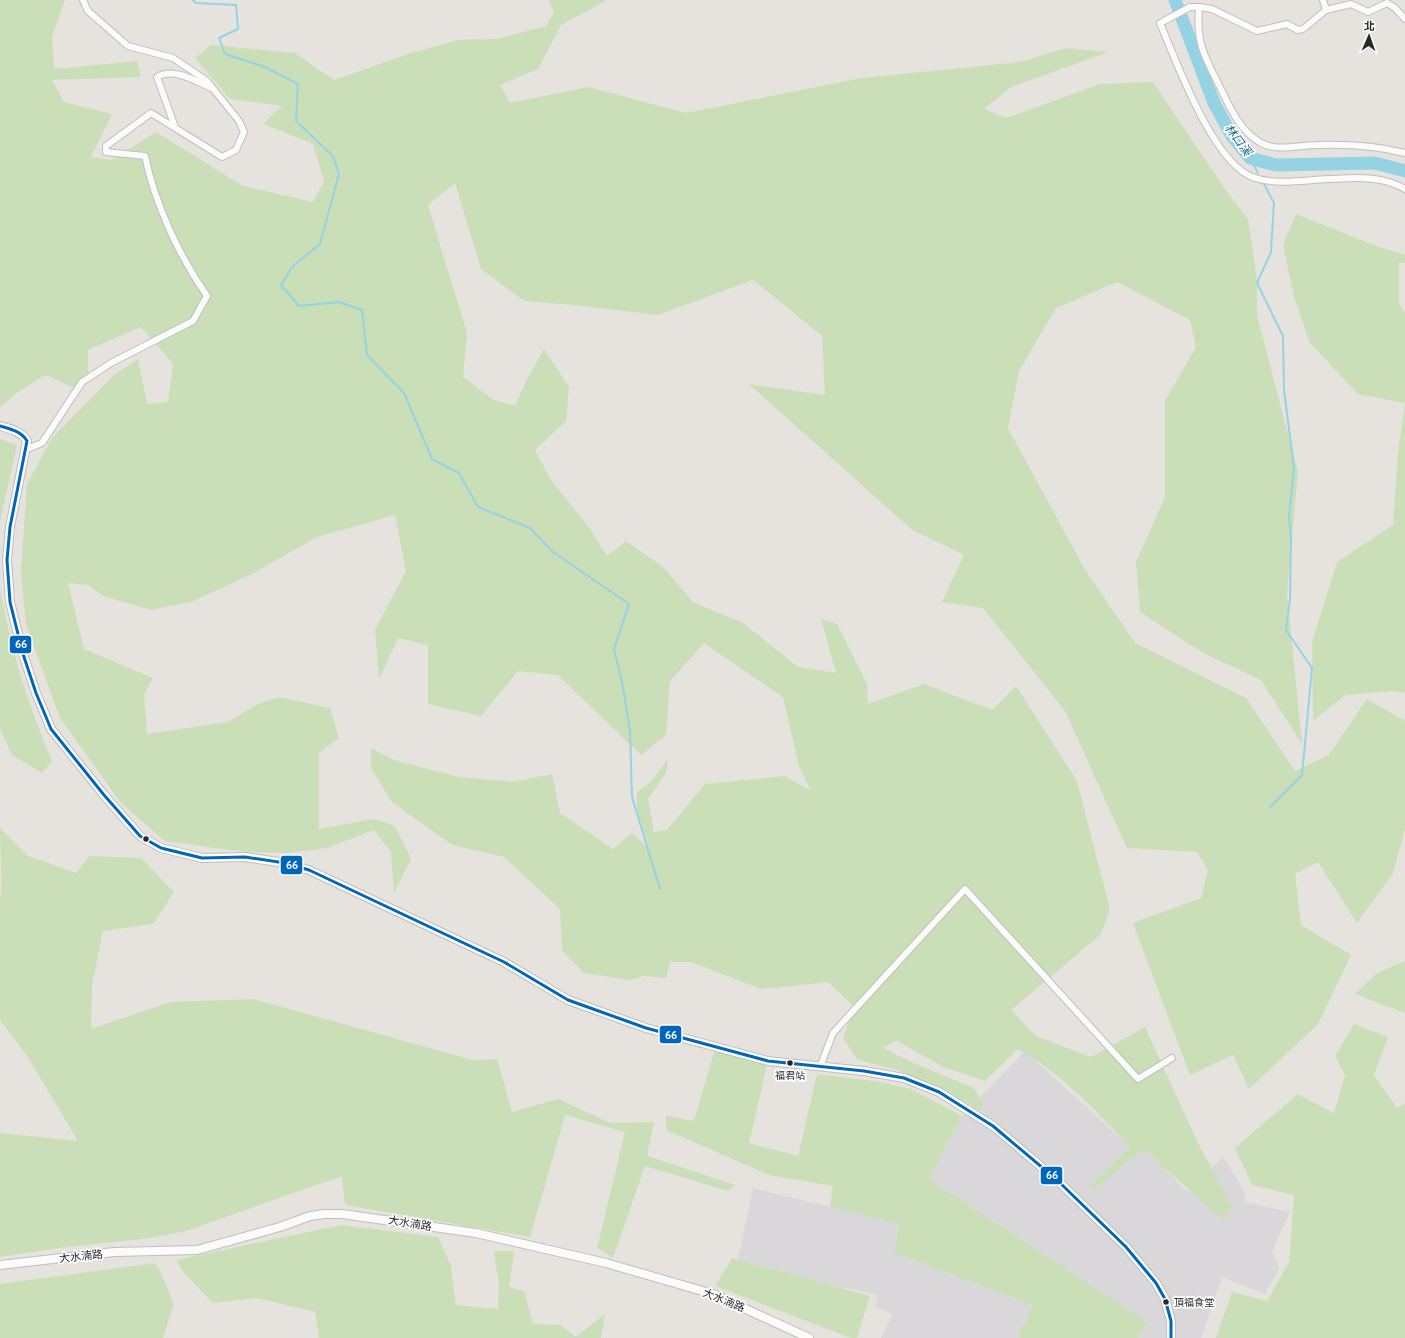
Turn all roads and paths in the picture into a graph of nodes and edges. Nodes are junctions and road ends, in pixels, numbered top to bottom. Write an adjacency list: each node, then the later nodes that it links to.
1 (83, 0): 6 (street)
2 (1323, 0): 4 (street)
3 (1199, 7): 4 (street); 8 (street); 9 (street)
4 (1326, 10): 5 (street)
5 (1405, 19)
6 (212, 88): 7 (street); 7 (street)
7 (175, 127): 11 (street)
8 (1405, 153)
9 (1405, 189)
10 (0, 426): 11 (street)
11 (27, 449): 13 (street)
12 (1172, 1058): 13 (street)
13 (820, 1067): 16 (street)
14 (0, 1265): 15 (street, 大水湳路)
15 (810, 1338)
16 (1172, 1338)

